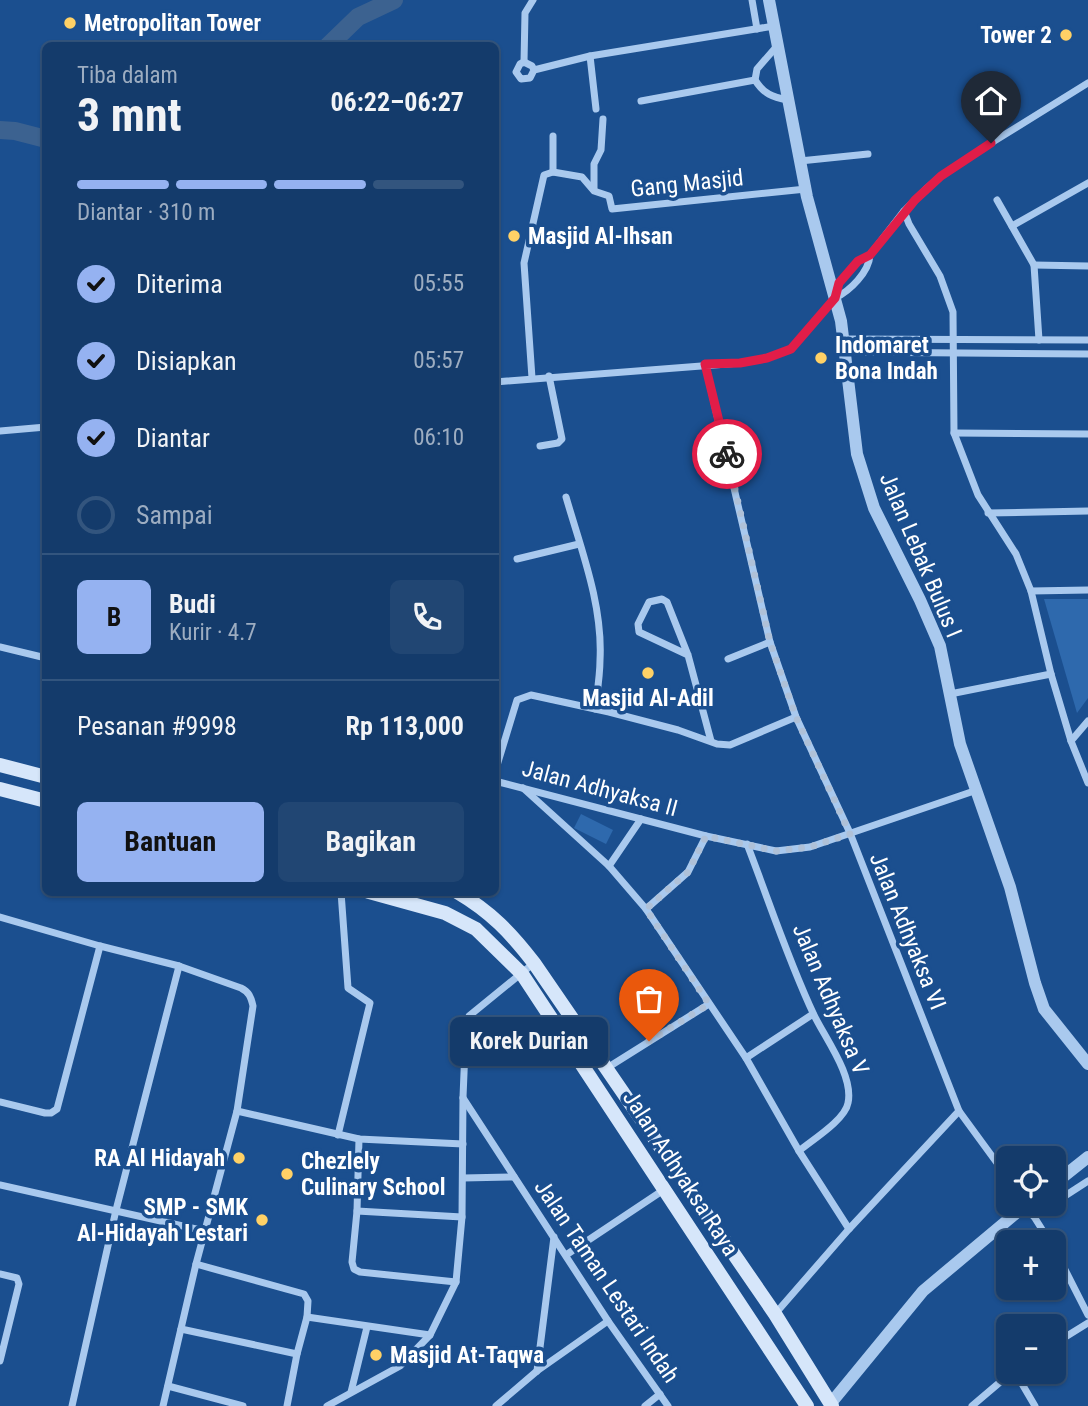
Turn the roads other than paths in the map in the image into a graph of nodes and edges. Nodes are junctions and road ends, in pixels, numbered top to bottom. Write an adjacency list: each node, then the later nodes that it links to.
1 (533, 0): 8 (street)
2 (752, 0): 5 (street)
3 (769, 0): 4 (street, Jalan Lebak Bulus I)
4 (774, 26): 5 (street); 6 (street, Jalan Lebak Bulus I)
5 (757, 29): 7 (street)
6 (777, 46): 10 (street); 12 (street, Jalan Lebak Bulus I)
7 (590, 56): 9 (street); 14 (street)
8 (524, 62): 9 (street); 9 (street)
9 (534, 70)
10 (755, 80): 12 (street); 13 (street)
11 (1088, 83): 24 (street)
12 (788, 100): 18 (street, Jalan Lebak Bulus I)
13 (641, 101)
14 (596, 109)
15 (603, 119): 22 (street)
16 (553, 136): 19 (street)
17 (868, 154): 18 (street)
18 (800, 161): 21 (street, Jalan Lebak Bulus I)
19 (553, 172): 22 (street, Gang Masjid); 37 (street)
20 (1088, 183): 25 (street)
21 (806, 189): 22 (street, Gang Masjid); 28 (street, Jalan Lebak Bulus I)
22 (594, 191)
23 (997, 200): 25 (street)
24 (904, 211): 28 (street); 29 (street)
25 (1012, 226): 26 (street)
26 (1034, 265): 27 (street); 30 (street)
27 (1088, 266)
28 (835, 298): 32 (street, Jalan Lebak Bulus I); 35 (street)
29 (954, 339): 30 (street); 32 (street); 33 (street)
30 (1038, 340): 31 (street)
31 (1088, 341)
32 (845, 346): 33 (street); 57 (street, Jalan Lebak Bulus I)
33 (954, 353): 34 (street); 41 (street)
34 (1088, 354)
35 (705, 364): 36 (street); 51 (street, Jalan Adhyaksa VI)
36 (548, 376): 37 (street); 43 (street)
37 (532, 377): 38 (street)
38 (499, 381)
39 (42, 427): 40 (street)
40 (0, 431)
41 (954, 433): 42 (street); 46 (street)
42 (1088, 434)
43 (540, 446)
44 (566, 497): 47 (street)
45 (1088, 511): 46 (street)
46 (988, 513): 50 (street)
47 (579, 544): 48 (street); 58 (street)
48 (517, 558)
49 (1088, 590): 50 (street)
50 (1031, 591): 56 (street)
51 (770, 642): 55 (street); 59 (street, Jalan Adhyaksa VI)
52 (0, 647): 54 (street)
53 (688, 654): 53 (street); 61 (street)
54 (42, 658)
55 (728, 659)
56 (1051, 674): 57 (street); 62 (street)
57 (950, 694): 70 (street, Jalan Lebak Bulus I)
58 (595, 709): 61 (street); 63 (street)
59 (796, 717): 61 (street); 73 (street, Jalan Adhyaksa VI)
60 (1088, 720): 62 (street)
61 (711, 741)
62 (1071, 741): 67 (street)
63 (499, 759)
64 (0, 765): 65 (main road)
65 (42, 776)
66 (499, 782): 68 (street, Jalan Adhyaksa II)
67 (1088, 783)
68 (523, 788): 72 (street, Jalan Adhyaksa II); 76 (street)
69 (0, 789): 71 (main road)
70 (977, 790): 73 (street, Jalan Adhyaksa II); 89 (street, Jalan Lebak Bulus I)
71 (42, 800)
72 (640, 819): 74 (street, Jalan Adhyaksa II); 76 (street)
73 (850, 834): 75 (street, Jalan Adhyaksa II); 94 (street, Jalan Adhyaksa VI)
74 (706, 836): 75 (street, Jalan Adhyaksa II); 80 (street)
75 (747, 844): 87 (street, Jalan Adhyaksa V)
76 (609, 866): 80 (street)
77 (341, 896): 95 (street)
78 (383, 896): 85 (main road, Jalan Adhyaksa Raya)
79 (463, 896): 83 (main road, Jalan Adhyaksa Raya)
80 (646, 909): 86 (street)
81 (0, 917): 82 (street)
82 (100, 946): 84 (street); 92 (street)
83 (534, 963): 85 (street); 90 (main road, Jalan Adhyaksa Raya)
84 (179, 965): 93 (street); 108 (street)
85 (522, 974): 91 (street); 106 (main road, Jalan Adhyaksa Raya)
86 (709, 1004): 88 (street); 90 (street)
87 (814, 1014): 88 (street); 98 (street, Jalan Adhyaksa V)
88 (746, 1058): 98 (street)
89 (1088, 1064)
90 (607, 1068): 120 (main road, Jalan Adhyaksa Raya)
91 (463, 1097): 97 (street); 102 (street, Jalan Taman Lestari Indah)
92 (0, 1102)
93 (237, 1111): 95 (street); 113 (street)
94 (959, 1111): 100 (street, Jalan Adhyaksa VI); 112 (street)
95 (338, 1135): 96 (street)
96 (359, 1139): 97 (street); 109 (street)
97 (463, 1144): 103 (street)
98 (799, 1151): 112 (street)
99 (1088, 1157): 101 (street)
100 (996, 1162)
101 (1066, 1174)
102 (514, 1177): 103 (street, Jalan Taman Lestari Indah); 114 (street, Jalan Taman Lestari Indah)
103 (463, 1178): 111 (street)
104 (1088, 1181): 107 (street)
105 (0, 1185): 108 (street)
106 (665, 1189): 115 (street); 146 (main road, Jalan Adhyaksa Raya)
107 (1066, 1195)
108 (116, 1210): 113 (street); 138 (street)
109 (357, 1211): 111 (street); 119 (street)
110 (1017, 1216): 137 (street, Jalan Adhyaksa Raya)
111 (462, 1217): 119 (street)
112 (849, 1229): 120 (street)
113 (205, 1231): 116 (street)
114 (554, 1236): 115 (street, Jalan Taman Lestari Indah); 131 (street)
115 (566, 1255): 123 (street, Jalan Taman Lestari Indah)
116 (196, 1264): 122 (street); 126 (street)
117 (1066, 1272): 121 (street)
118 (0, 1274): 130 (street)
119 (456, 1282): 127 (street)
120 (775, 1314): 137 (main road, Jalan Adhyaksa Raya)
121 (1088, 1315)
122 (307, 1317): 125 (street); 129 (street)
123 (608, 1321): 131 (street); 136 (street, Jalan Taman Lestari Indah)
124 (1088, 1323): 128 (street)
125 (367, 1327): 127 (street); 135 (street)
126 (181, 1329): 129 (street); 134 (street)
127 (430, 1335): 135 (street)
128 (1066, 1337)
129 (297, 1354): 141 (street)
130 (0, 1361)
131 (537, 1371): 143 (street)
132 (999, 1384): 147 (street)
133 (1021, 1384): 148 (street)
134 (168, 1386): 139 (street); 140 (street)
135 (351, 1392): 142 (street)
136 (660, 1394): 144 (street); 145 (street, Jalan Taman Lestari Indah)
137 (830, 1405)
138 (72, 1406)
139 (163, 1406)
140 (243, 1406)
141 (287, 1406)
142 (327, 1406)
143 (496, 1406)
144 (645, 1406)
145 (668, 1406)
146 (807, 1406)
147 (972, 1406)
148 (1035, 1406)

